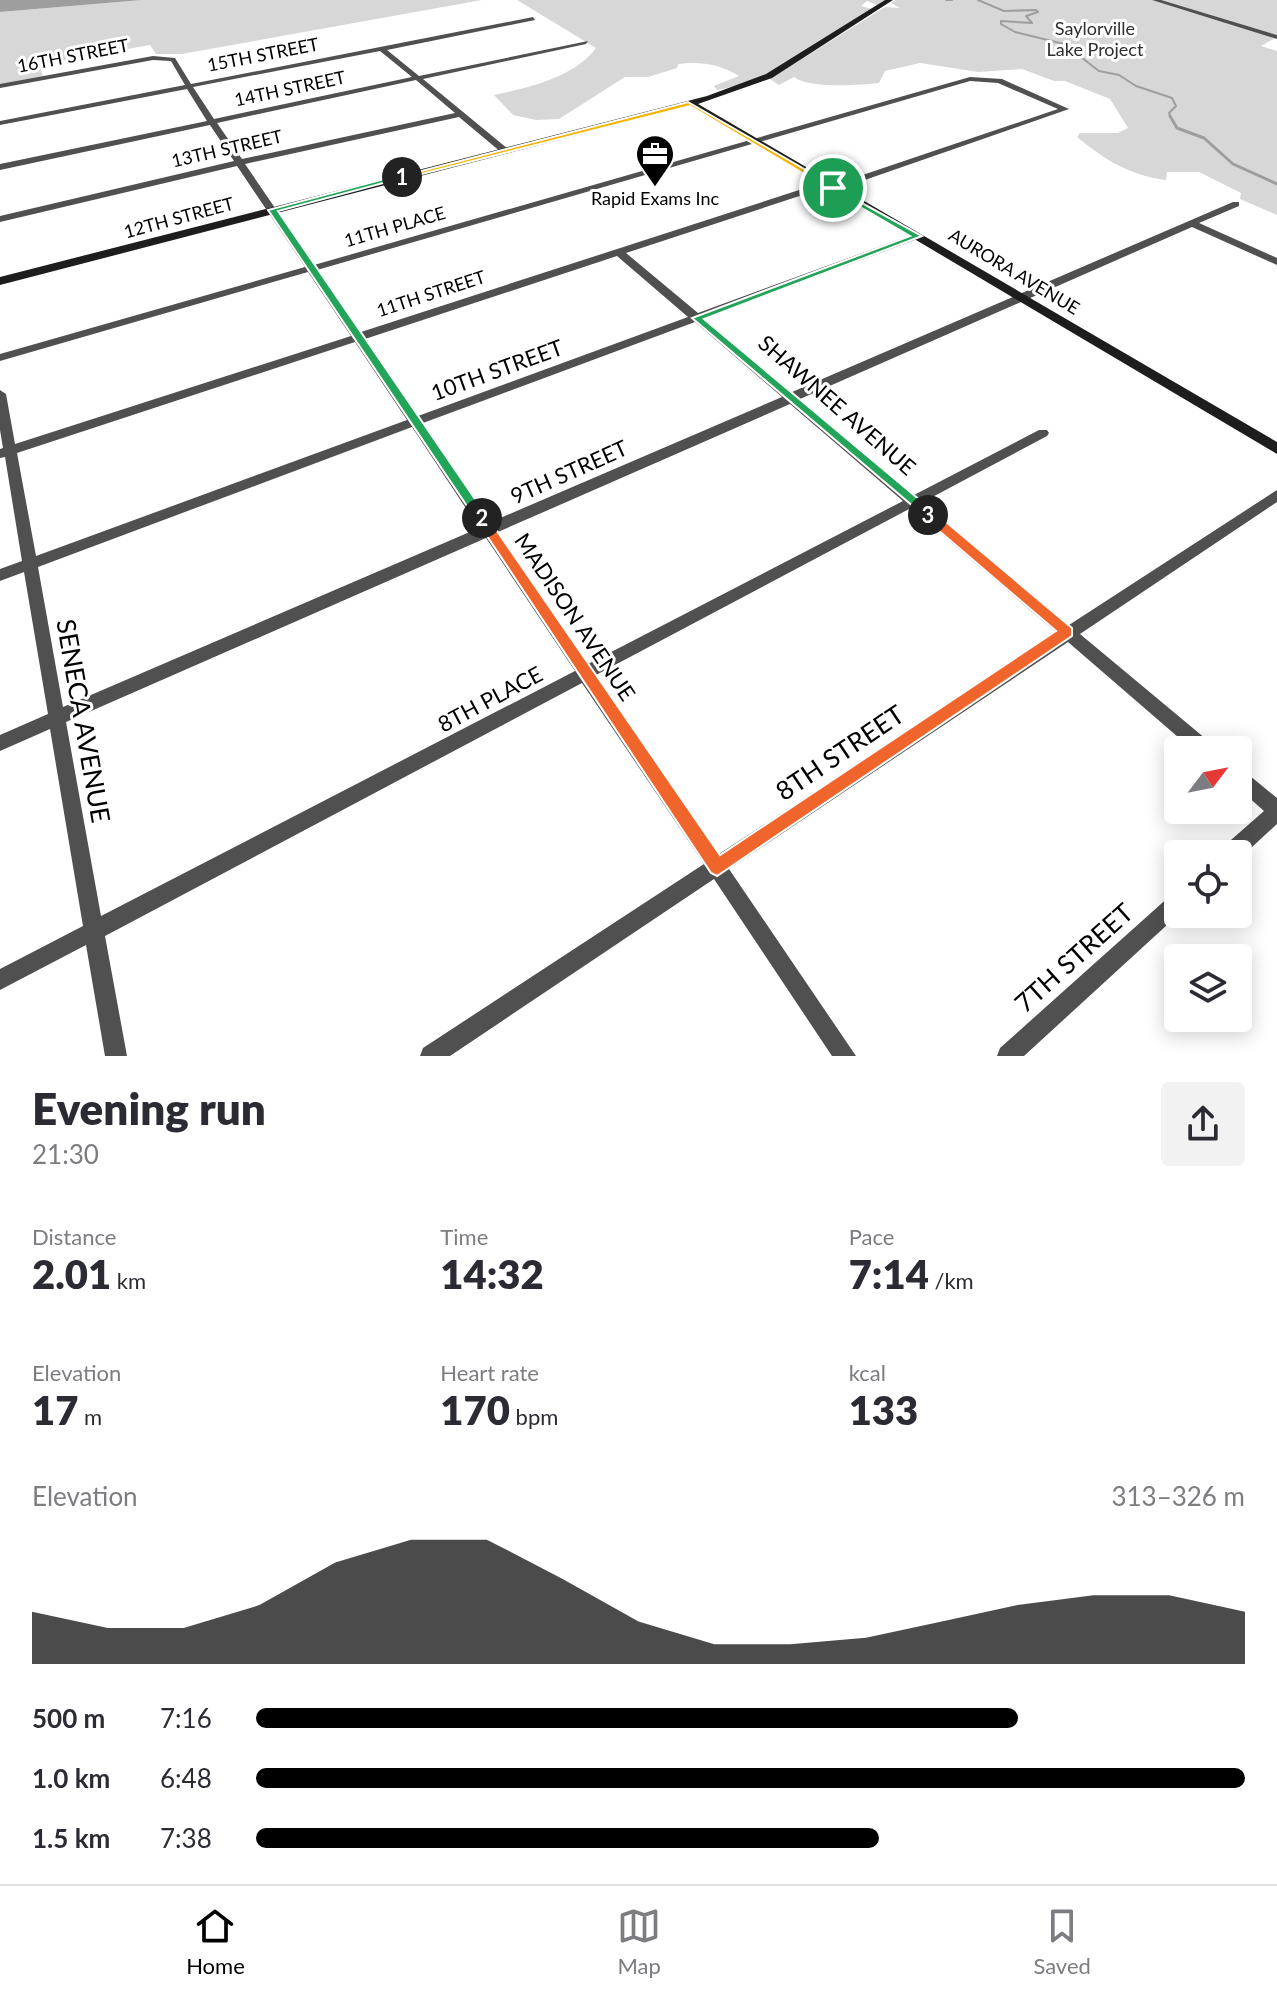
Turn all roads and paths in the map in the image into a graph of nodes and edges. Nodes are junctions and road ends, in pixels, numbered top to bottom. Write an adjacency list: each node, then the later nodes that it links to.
1 (890, 0): 12 (main road, 12TH STREET)
2 (1155, 0): 4 (street)
3 (533, 19): 6 (street, 15TH STREET)
4 (1277, 37)
5 (586, 42): 8 (street, 14TH STREET)
6 (381, 48): 8 (street); 11 (street, 15TH STREET)
7 (153, 58): 10 (street, 16TH STREET); 11 (street, MADISON AVENUE)
8 (417, 78): 13 (street); 14 (street, 14TH STREET)
9 (999, 81): 16 (street, 11TH PLACE); 20 (street, 11TH STREET)
10 (0, 86)
11 (189, 86): 14 (street, MADISON AVENUE); 15 (street, 15TH STREET)
12 (691, 103): 16 (main road, AURORA AVENUE); 17 (main road, 12TH STREET)
13 (461, 114): 17 (street); 18 (street, 13TH STREET)
14 (212, 121): 18 (street, MADISON AVENUE); 19 (street, 14TH STREET)
15 (0, 123)
16 (754, 141): 20 (main road, AURORA AVENUE); 28 (street, 11TH PLACE)
17 (505, 151): 22 (main road, 12TH STREET)
18 (240, 162): 22 (street, MADISON AVENUE); 23 (street, 13TH STREET)
19 (0, 167)
20 (830, 186): 25 (main road, AURORA AVENUE); 26 (street, 11TH STREET)
21 (1236, 204): 24 (street, 9TH STREET)
22 (272, 210): 28 (street, MADISON AVENUE); 29 (main road, 12TH STREET)
23 (0, 219)
24 (1193, 224): 27 (street); 30 (street, 9TH STREET)
25 (917, 236): 30 (main road, AURORA AVENUE); 31 (street, 10TH STREET)
26 (619, 252): 31 (street, SHAWNEE AVENUE); 32 (street, 11TH STREET)
27 (1277, 262)
28 (311, 267): 32 (street, MADISON AVENUE); 33 (street, 11TH PLACE)
29 (0, 281)
30 (1023, 298): 35 (street, 9TH STREET); 38 (main road, AURORA AVENUE)
31 (697, 318): 35 (street, SHAWNEE AVENUE); 36 (street, 10TH STREET)
32 (359, 337): 36 (street, MADISON AVENUE); 39 (street, 11TH STREET)
33 (0, 358)
34 (0, 394): 39 (street, SENECA AVENUE)
35 (793, 399): 41 (street, SHAWNEE AVENUE); 42 (street, 9TH STREET)
36 (416, 421): 42 (street, MADISON AVENUE); 43 (street, 10TH STREET)
37 (1043, 433): 41 (street, 8TH PLACE)
38 (1277, 449)
39 (5, 452): 43 (street, SENECA AVENUE)
40 (1277, 495): 45 (street, 8TH STREET)
41 (912, 501): 45 (street, SHAWNEE AVENUE); 46 (street, 8TH PLACE)
42 (490, 530): 46 (street, MADISON AVENUE); 47 (street, 9TH STREET)
43 (29, 564): 44 (street, 10TH STREET); 47 (street, SENECA AVENUE)
44 (0, 575)
45 (1067, 632): 48 (street, SHAWNEE AVENUE); 53 (street, 8TH STREET)
46 (586, 674): 53 (street, MADISON AVENUE); 55 (street, 8TH PLACE)
47 (56, 719): 49 (street, 9TH STREET); 55 (street, SENECA AVENUE)
48 (1190, 736)
49 (0, 743)
50 (1252, 789): 51 (street)
51 (1277, 811): 52 (street)
52 (1245, 840)
53 (717, 867): 58 (street, 8TH STREET); 59 (street, MADISON AVENUE)
54 (1164, 915): 60 (street, 7TH STREET)
55 (94, 931): 56 (street, 8TH PLACE); 57 (street, SENECA AVENUE)
56 (0, 980)
57 (116, 1056)
58 (431, 1056)
59 (845, 1056)
60 (1008, 1056)

